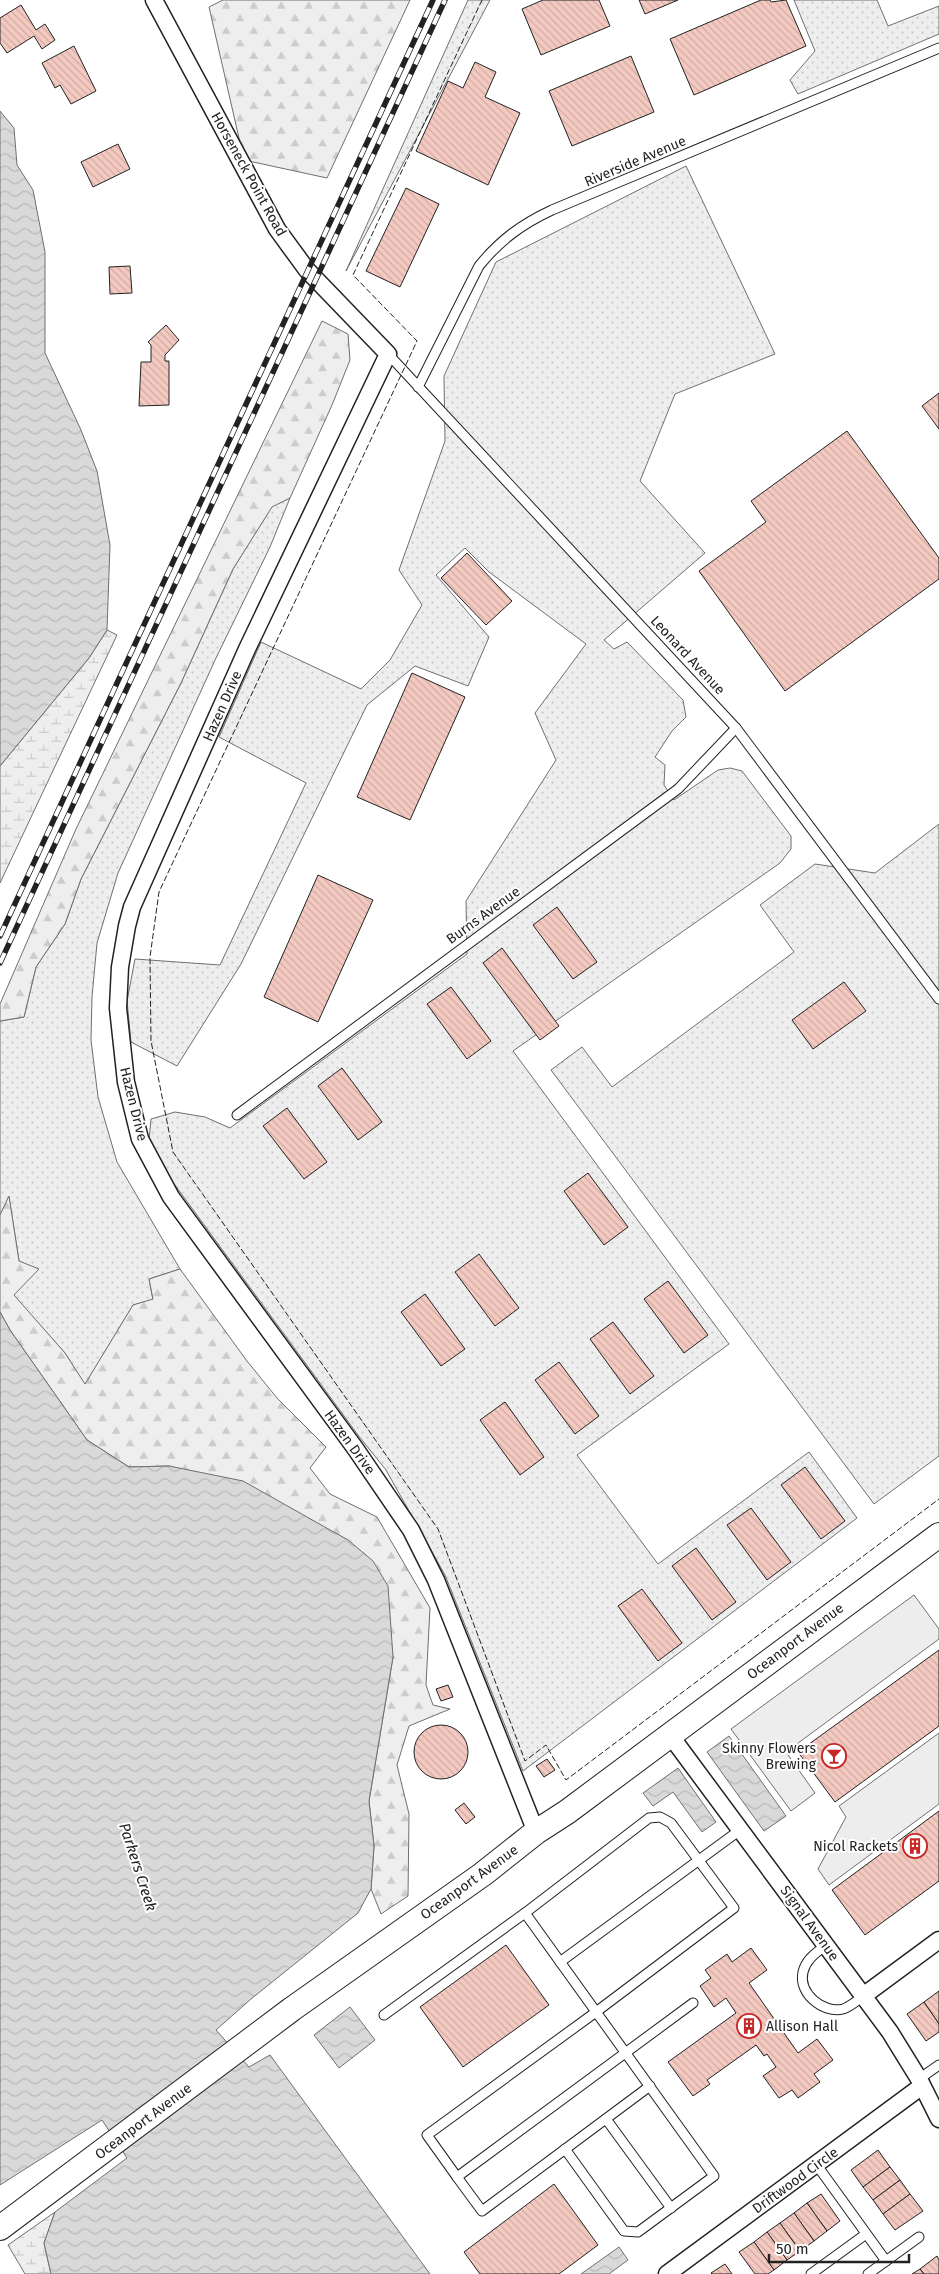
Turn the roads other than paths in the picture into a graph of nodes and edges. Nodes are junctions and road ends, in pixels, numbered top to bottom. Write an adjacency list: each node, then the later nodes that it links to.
1 (154, 0): 3 (street, Horseneck Point Road)
2 (939, 48): 4 (lane, Riverside Avenue)
3 (388, 354): 4 (lane, Leonard Avenue); 11 (street, Hazen Drive)
4 (418, 386): 5 (lane, Leonard Avenue)
5 (736, 728): 6 (lane, Leonard Avenue); 7 (lane, Burns Avenue)
6 (939, 999)
7 (237, 1115)
8 (939, 1535): 9 (main road, Oceanport Avenue)
9 (670, 1734): 10 (street, Signal Avenue); 11 (main road, Oceanport Avenue)
10 (740, 1830): 12 (lane); 15 (street, Signal Avenue)
11 (536, 1832): 31 (main road, Oceanport Avenue)
12 (698, 1861): 13 (lane); 16 (lane); 19 (lane)
13 (525, 1913): 16 (lane); 20 (lane)
14 (939, 1940): 17 (street)
15 (826, 1945): 17 (street, Signal Avenue); 17 (lane)
16 (560, 1962): 19 (lane)
17 (863, 1996): 23 (street, Signal Avenue)
18 (693, 2003): 21 (lane)
19 (596, 2012): 21 (lane); 29 (lane)
20 (384, 2015)
21 (625, 2053): 24 (lane); 29 (lane)
22 (939, 2065): 23 (lane)
23 (921, 2083): 26 (street, Signal Avenue); 28 (street, Driftwood Circle)
24 (650, 2086): 25 (lane); 30 (lane)
25 (606, 2119): 27 (lane); 30 (lane)
26 (939, 2119)
27 (565, 2150): 29 (lane); 30 (lane)
28 (816, 2164): 32 (lane); 35 (street, Driftwood Circle)
29 (457, 2177)
30 (671, 2208)
31 (0, 2228)
32 (866, 2234): 34 (lane); 36 (lane)
33 (920, 2237): 34 (lane)
34 (886, 2261): 37 (lane)
35 (667, 2274)
36 (810, 2274)
37 (868, 2274)

